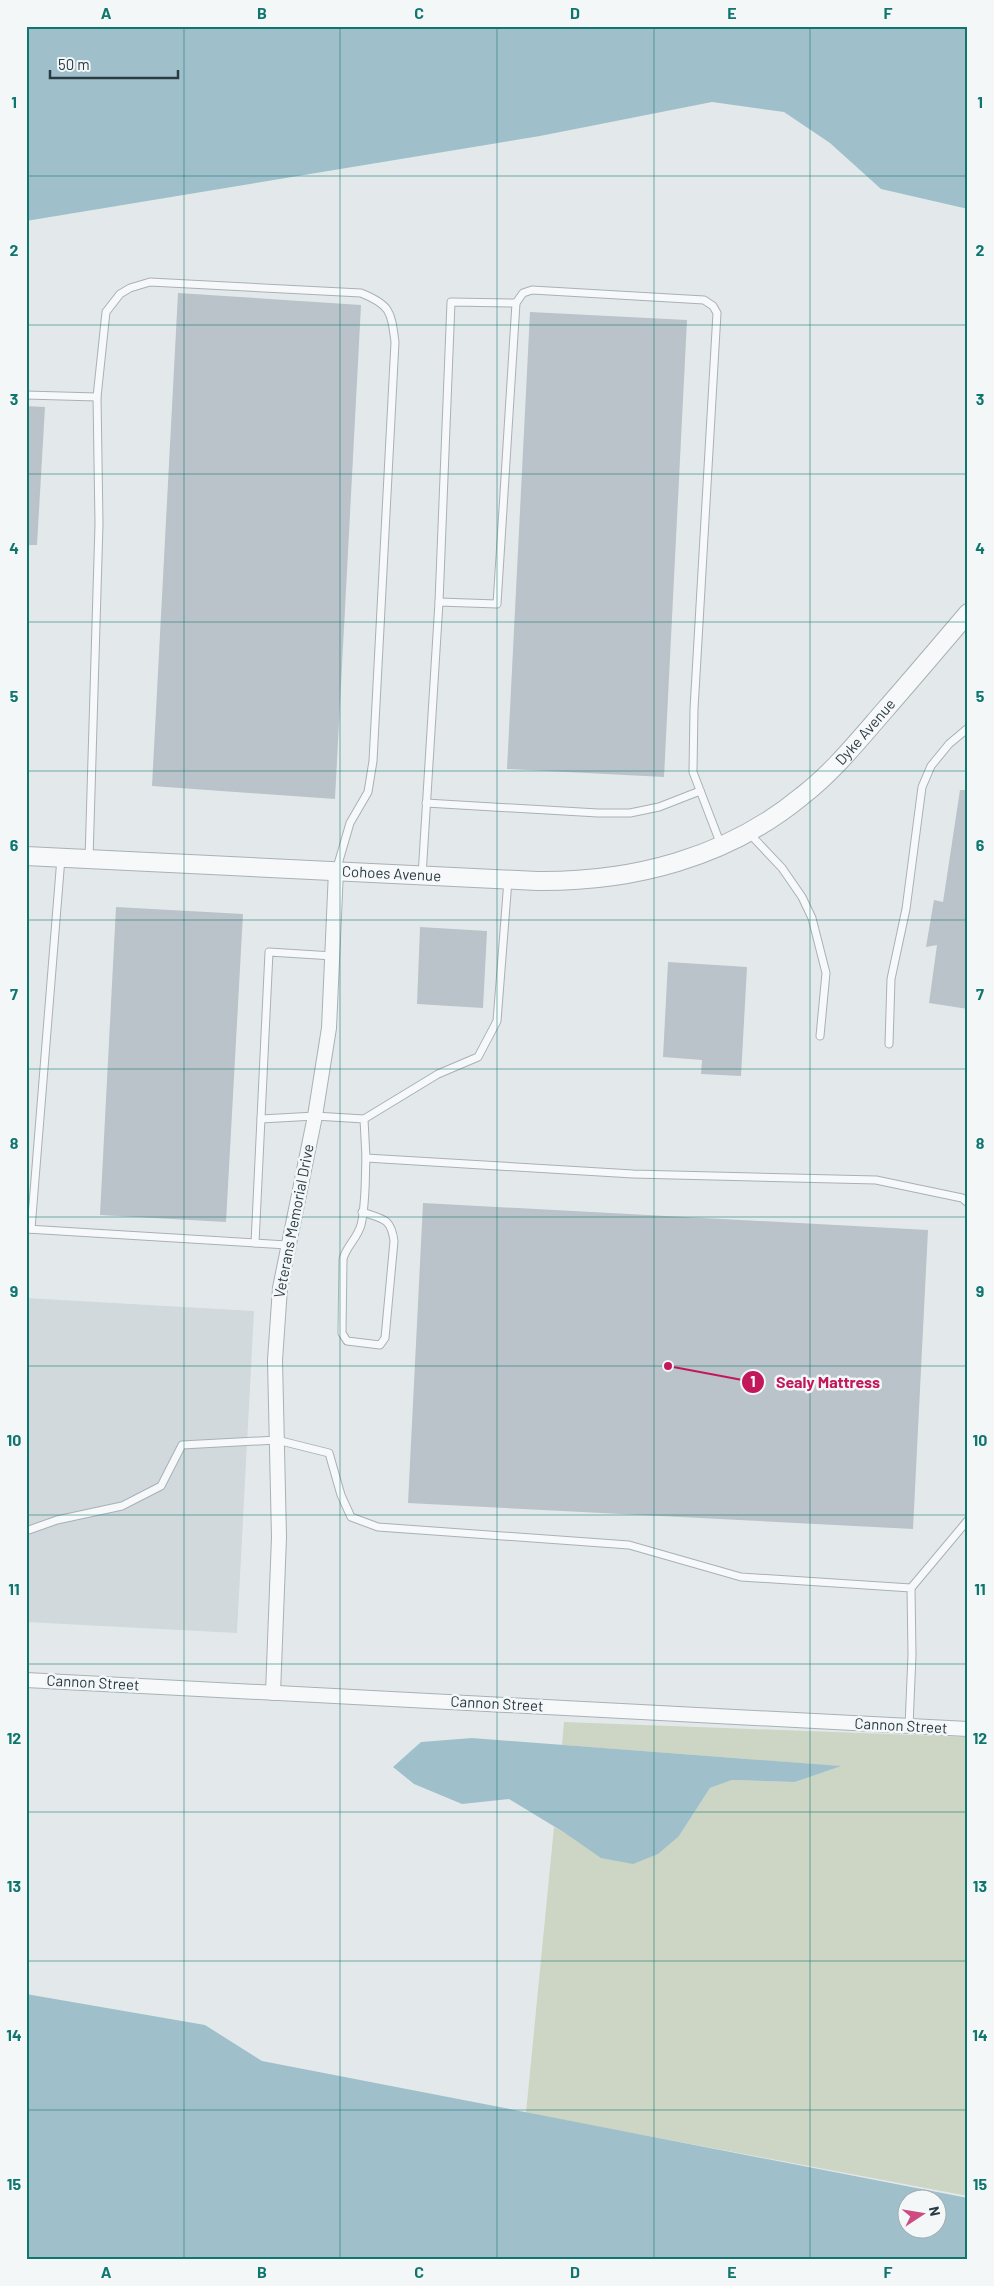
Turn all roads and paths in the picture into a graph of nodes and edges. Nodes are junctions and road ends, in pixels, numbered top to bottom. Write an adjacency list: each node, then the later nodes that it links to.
1 (516, 303): 4 (lane); 4 (lane); 7 (lane)
2 (26, 395): 3 (lane)
3 (97, 397): 13 (lane); 14 (lane)
4 (439, 602): 8 (lane)
5 (968, 614): 9 (street, Dyke Avenue)
6 (968, 728): 19 (lane)
7 (700, 791): 8 (lane); 10 (lane)
8 (426, 803): 15 (lane)
9 (748, 832): 10 (street, Cohoes Avenue); 18 (lane)
10 (722, 845): 16 (street, Cohoes Avenue)
11 (26, 856): 12 (street, Cohoes Avenue)
12 (61, 858): 13 (street, Cohoes Avenue); 26 (lane)
13 (89, 859): 14 (street, Cohoes Avenue)
14 (336, 872): 15 (street, Cohoes Avenue); 17 (street, Veterans Memorial Drive)
15 (422, 876): 16 (street, Cohoes Avenue)
16 (508, 880): 22 (lane)
17 (333, 956): 20 (street, Veterans Memorial Drive); 21 (lane)
18 (820, 1036)
19 (889, 1044)
20 (314, 1116): 21 (lane); 22 (lane); 28 (street, Veterans Memorial Drive)
21 (261, 1119): 27 (lane)
22 (364, 1119): 23 (lane)
23 (366, 1158): 24 (lane); 25 (lane)
24 (968, 1203)
25 (362, 1212): 25 (lane)
26 (29, 1229): 27 (lane)
27 (255, 1243): 28 (lane)
28 (287, 1245): 29 (street, Veterans Memorial Drive)
29 (277, 1440): 31 (lane); 32 (lane); 34 (street, Veterans Memorial Drive)
30 (968, 1520): 32 (lane)
31 (26, 1531)
32 (911, 1588): 35 (lane)
33 (26, 1680): 34 (street, Cannon Street)
34 (273, 1693): 35 (street, Cannon Street)
35 (909, 1726): 36 (street, Cannon Street)
36 (968, 1729)

